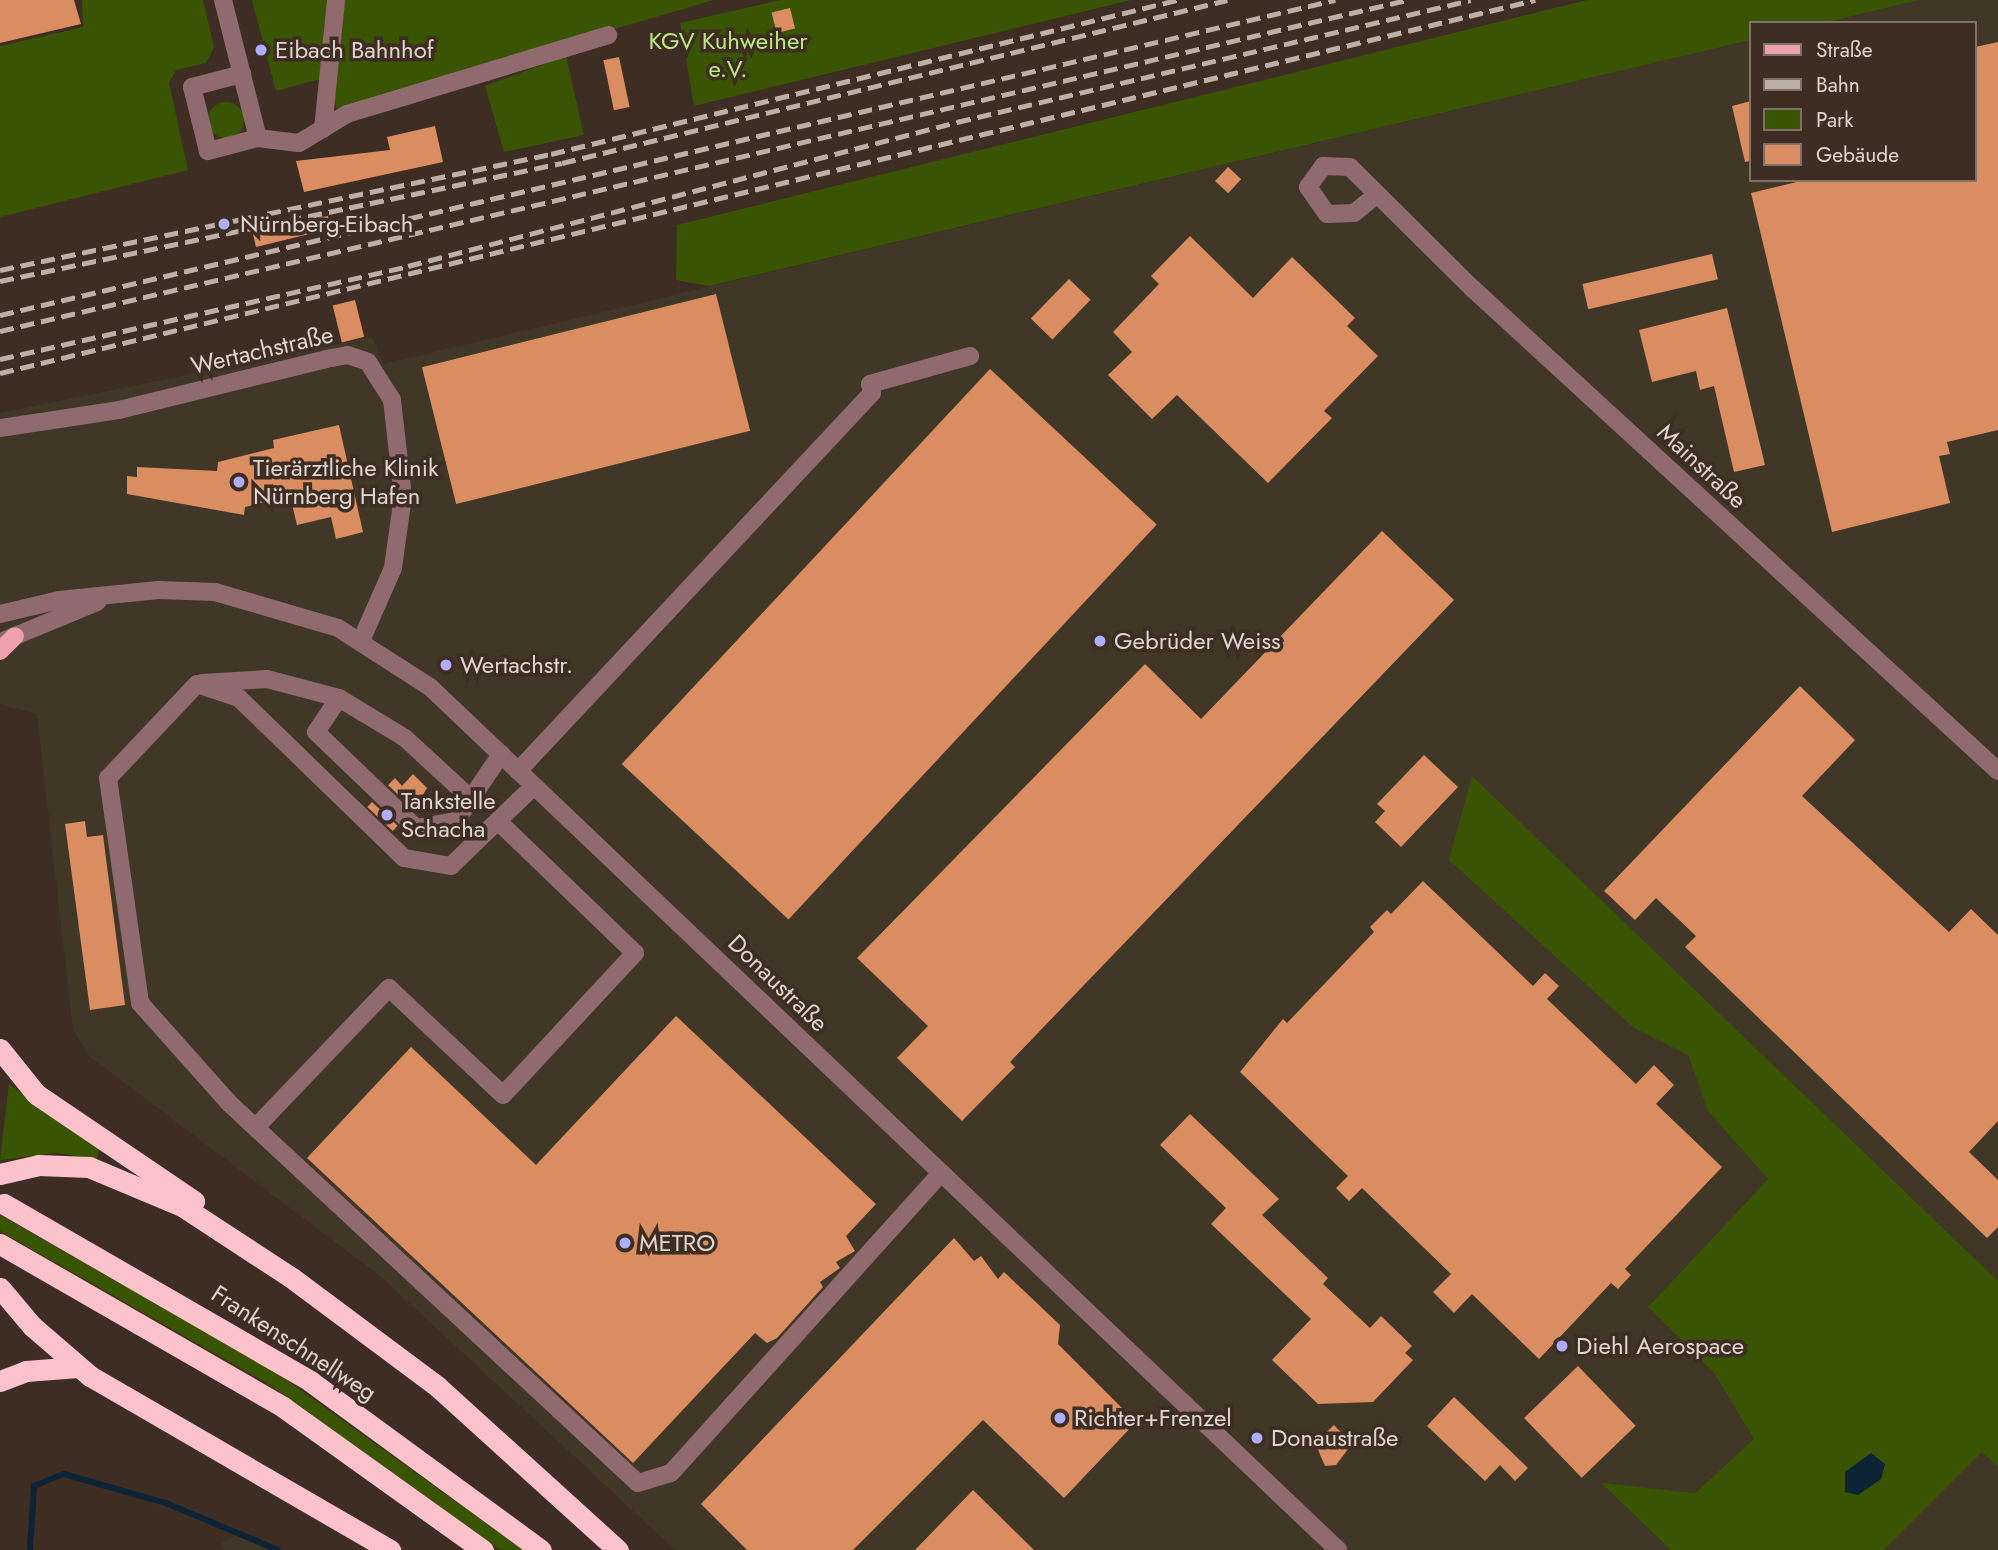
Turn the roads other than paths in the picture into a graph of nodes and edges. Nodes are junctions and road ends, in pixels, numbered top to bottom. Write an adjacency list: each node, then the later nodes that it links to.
1 (223, 0): 4 (street)
2 (336, 0): 5 (street)
3 (608, 35): 5 (street)
4 (242, 74): 6 (street); 6 (street)
5 (323, 129): 6 (street)
6 (258, 138)
7 (1375, 195): 19 (street, Mainstraße)
8 (970, 356): 18 (street)
9 (0, 428): 13 (street, Wertachstraße)
10 (113, 595): 11 (street, Donaustraße); 12 (street, Donaustraße); 13 (street, Donaustraße)
11 (0, 614)
12 (7, 639): 14 (main road)
13 (360, 641): 17 (street, Donaustraße)
14 (0, 651)
15 (197, 684): 16 (street); 22 (street); 24 (street)
16 (339, 698): 21 (street); 21 (street)
17 (501, 754): 18 (street, Donaustraße); 21 (street)
18 (519, 771): 20 (street, Donaustraße)
19 (1998, 771)
20 (534, 786): 22 (street); 25 (street, Donaustraße)
21 (469, 797)
22 (498, 821): 24 (street)
23 (0, 1049): 29 (highway)
24 (257, 1126): 25 (street)
25 (941, 1173): 37 (street, Donaustraße)
26 (0, 1174): 29 (highway)
27 (4, 1204): 35 (highway, Frankenschnellweg)
28 (0, 1244): 34 (highway)
29 (252, 1250): 36 (highway)
30 (0, 1288): 31 (highway)
31 (78, 1367): 32 (highway); 33 (highway)
32 (0, 1381)
33 (390, 1550)
34 (483, 1550)
35 (541, 1550)
36 (618, 1550)
37 (1338, 1550)

